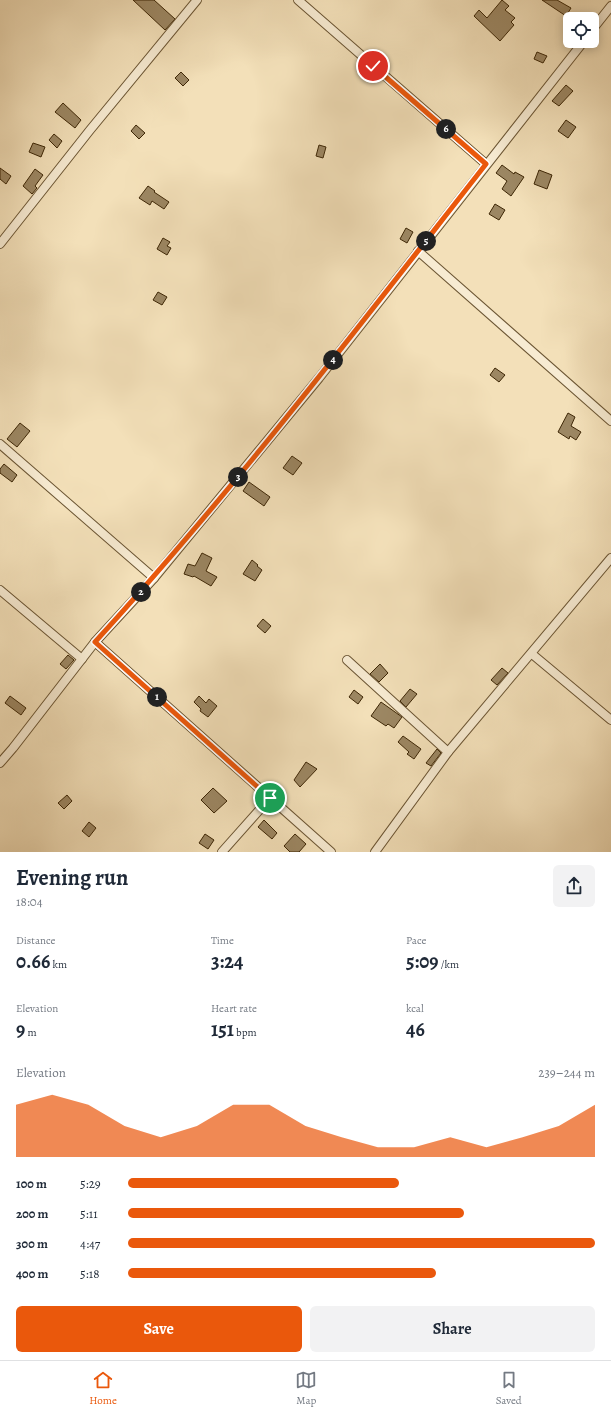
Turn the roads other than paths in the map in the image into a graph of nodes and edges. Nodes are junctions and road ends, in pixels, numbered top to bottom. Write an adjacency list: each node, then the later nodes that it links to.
1 (197, 0): 7 (street)
2 (298, 0): 6 (street)
3 (611, 6): 4 (street)
4 (599, 21)
5 (578, 48): 6 (street)
6 (486, 164): 8 (street)
7 (0, 244)
8 (418, 251): 9 (street); 12 (street)
9 (611, 421)
10 (0, 444): 12 (street)
11 (611, 558): 15 (street)
12 (154, 578): 14 (street)
13 (0, 590): 16 (street)
14 (95, 642): 16 (street); 21 (street)
15 (532, 654): 18 (street); 19 (street)
16 (82, 659): 20 (street)
17 (347, 660): 19 (street)
18 (611, 720)
19 (448, 752): 24 (street)
20 (0, 763)
21 (270, 798): 22 (street); 23 (street)
22 (222, 852)
23 (331, 852)
24 (375, 852)

